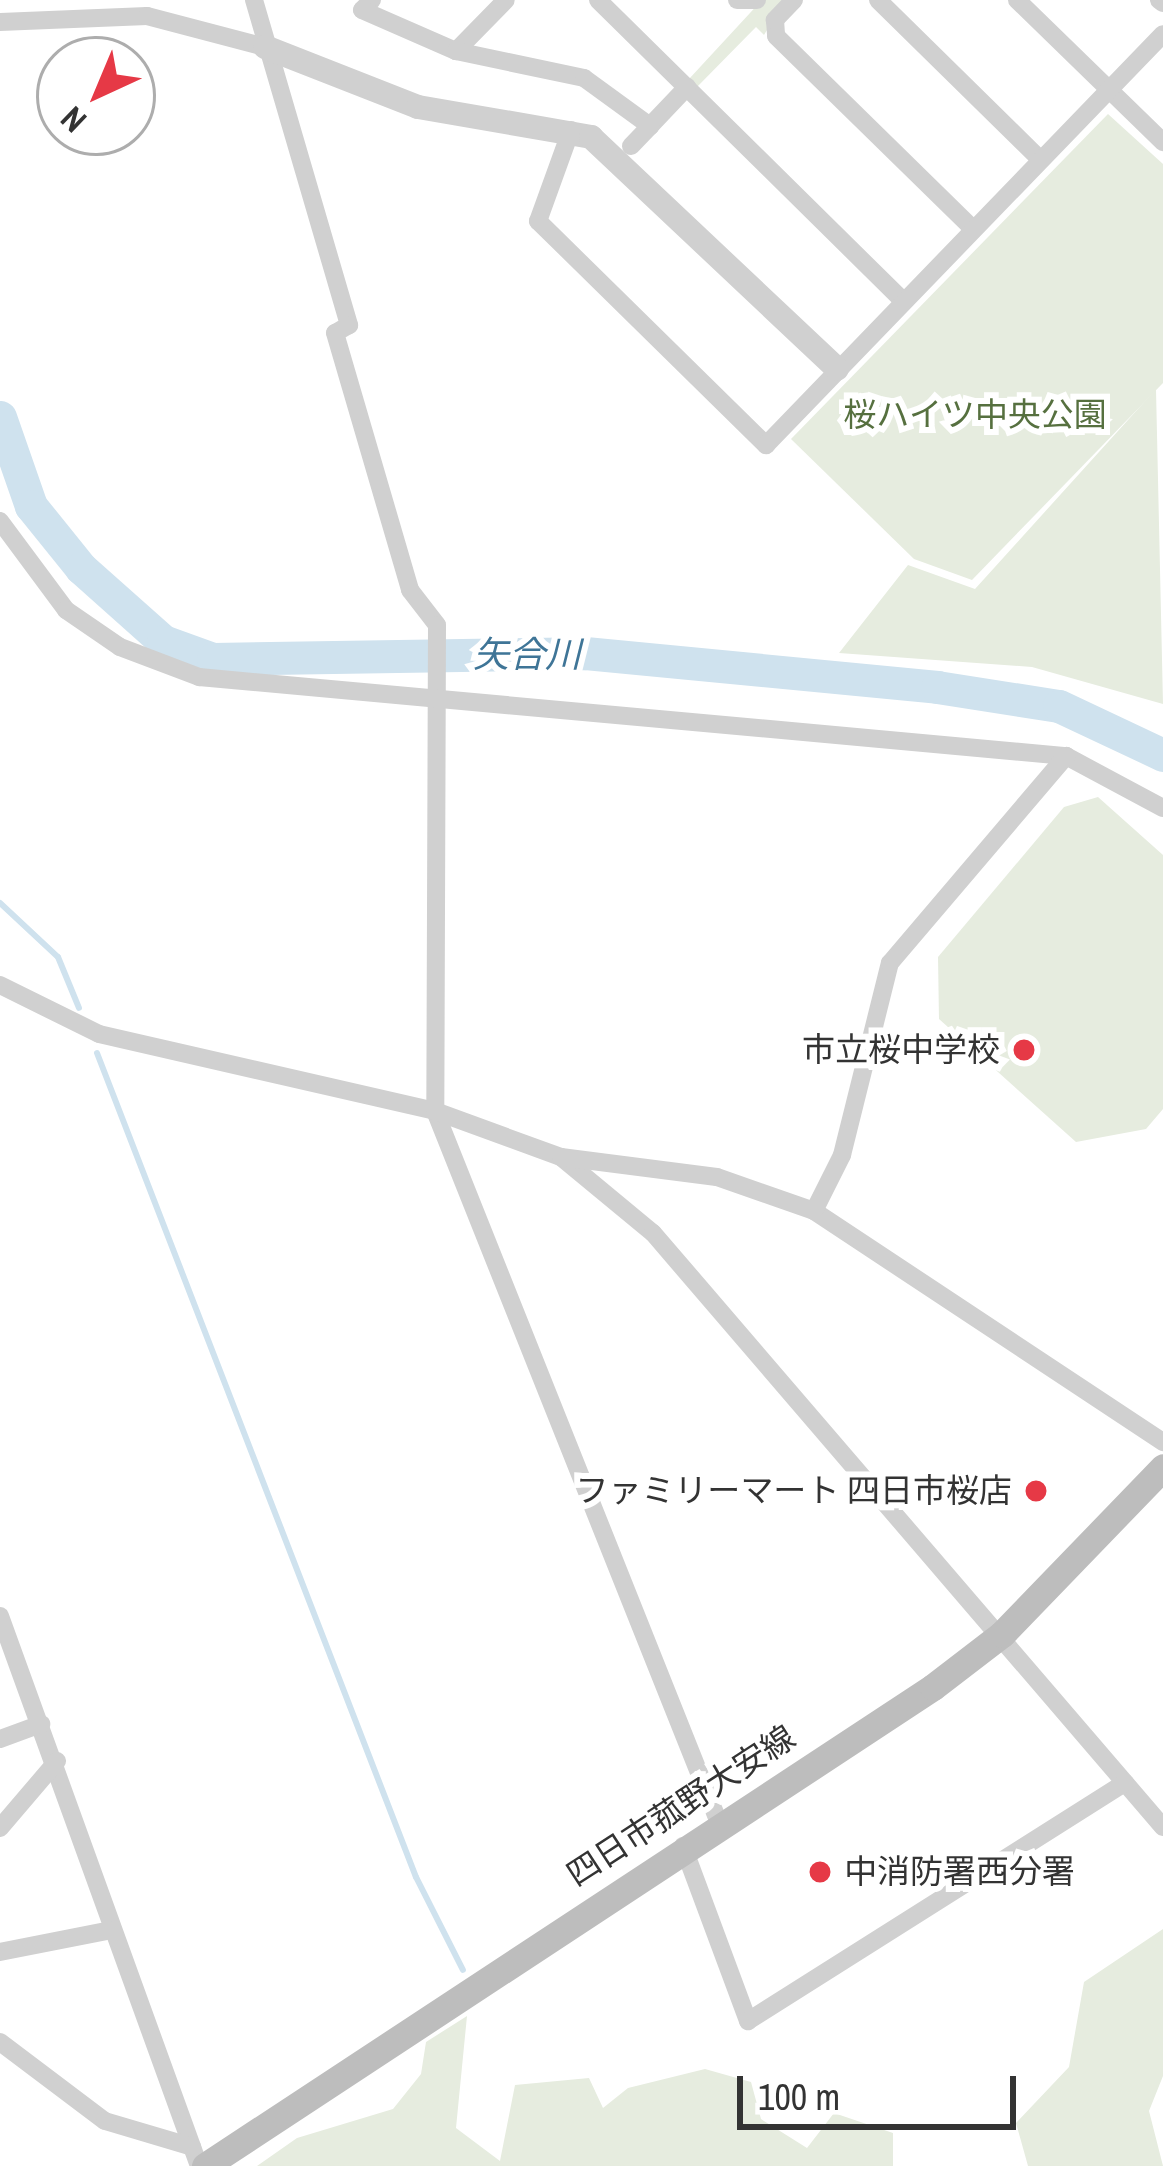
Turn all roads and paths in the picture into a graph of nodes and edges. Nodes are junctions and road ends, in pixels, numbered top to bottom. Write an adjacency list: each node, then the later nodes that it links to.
1 (254, 0): 12 (street)
2 (372, 0): 13 (street)
3 (506, 0): 13 (street)
4 (598, 0): 14 (street)
5 (737, 0): 6 (street)
6 (757, 0)
7 (794, 0): 21 (street)
8 (878, 0): 20 (street)
9 (1017, 0): 15 (street)
10 (0, 22): 12 (street)
11 (1163, 34): 15 (street)
12 (265, 47): 17 (street); 25 (street)
13 (456, 51): 16 (street)
14 (687, 87): 16 (street); 22 (street)
15 (1108, 89): 18 (street); 20 (street)
16 (650, 126): 19 (street)
17 (571, 130): 23 (street); 23 (street)
18 (1163, 142)
19 (631, 146)
20 (1041, 160): 21 (street)
21 (973, 230): 22 (street)
22 (903, 301): 23 (street)
23 (837, 369)
24 (0, 521): 25 (street)
25 (435, 686): 26 (street); 29 (street)
26 (1066, 755): 27 (street); 31 (street)
27 (1163, 808)
28 (0, 985): 29 (street)
29 (435, 1111): 30 (street); 40 (street)
30 (561, 1157): 31 (street); 35 (street)
31 (814, 1211): 32 (street)
32 (1163, 1442)
33 (1163, 1467): 35 (main road, 四日市菰野大安線)
34 (0, 1616): 36 (street)
35 (1002, 1634): 39 (street); 40 (main road, 四日市菰野大安線)
36 (41, 1724): 37 (street); 38 (street)
37 (0, 1738)
38 (57, 1762): 42 (street); 44 (street)
39 (1124, 1783): 41 (street); 43 (street)
40 (719, 1823): 43 (main road, 四日市菰野大安線)
41 (1163, 1827)
42 (0, 1828)
43 (683, 1846): 47 (main road, 四日市菰野大安線)
44 (111, 1930): 45 (street); 47 (street)
45 (0, 1952)
46 (0, 2042): 47 (street)
47 (199, 2160)

